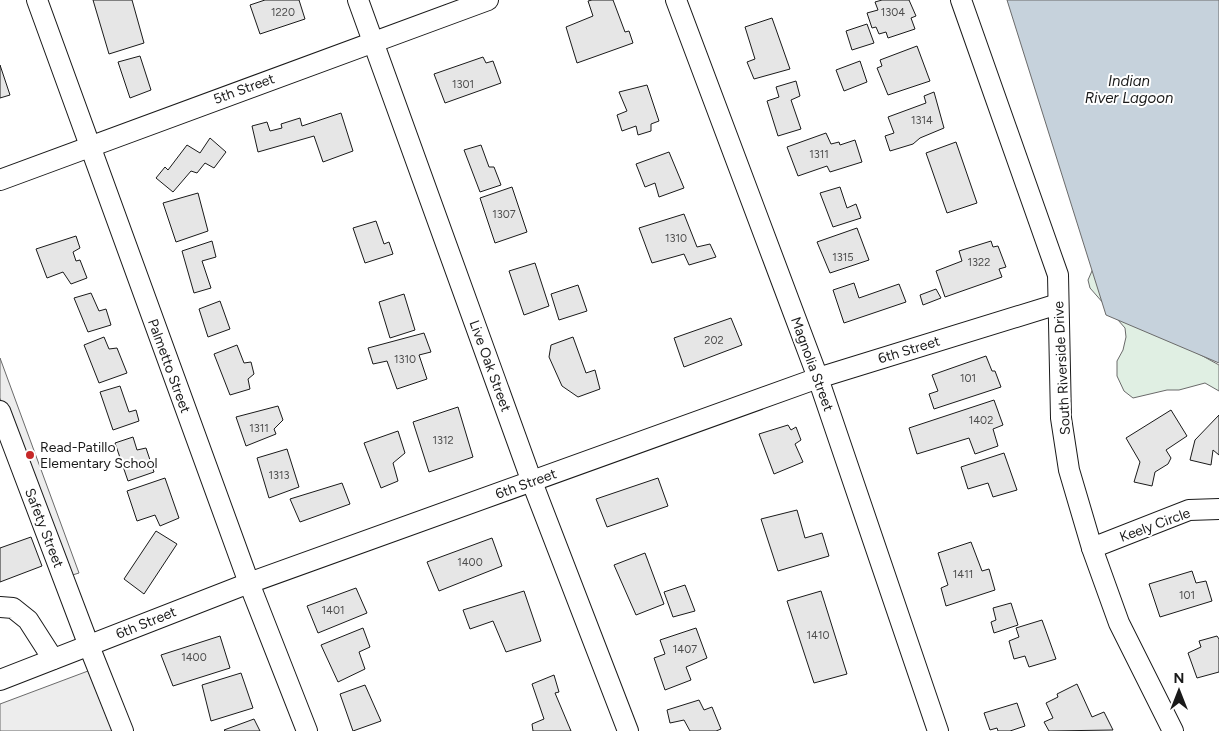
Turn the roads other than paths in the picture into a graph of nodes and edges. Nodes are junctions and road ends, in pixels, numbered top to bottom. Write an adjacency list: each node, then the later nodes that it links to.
1 (37, 0): 7 (street, Palmetto Street)
2 (358, 0): 6 (street, Live Oak Street)
3 (488, 0): 6 (street, 5th Street)
4 (676, 0): 10 (street, Magnolia Street)
5 (961, 0): 9 (street, South Riverside Drive)
6 (374, 41): 7 (street, 5th Street); 12 (street, Live Oak Street)
7 (89, 146): 8 (street, 5th Street); 15 (street, Palmetto Street)
8 (0, 180)
9 (1058, 304): 10 (street, 6th Street); 14 (street, South Riverside Drive)
10 (818, 378): 12 (street, 6th Street); 23 (street, Magnolia Street)
11 (0, 411): 17 (street, Safety Street)
12 (532, 482): 15 (street, 6th Street); 22 (street, Live Oak Street)
13 (1219, 509): 14 (street, Keely Circle)
14 (1092, 548): 24 (street, South Riverside Drive)
15 (248, 583): 17 (street, 6th Street); 21 (street, Palmetto Street)
16 (0, 607): 18 (street)
17 (89, 646): 18 (street, 6th Street); 20 (street, Safety Street)
18 (54, 659): 19 (street, 6th Street)
19 (0, 680)
20 (123, 731)
21 (307, 731)
22 (628, 731)
23 (938, 731)
24 (1173, 731)

